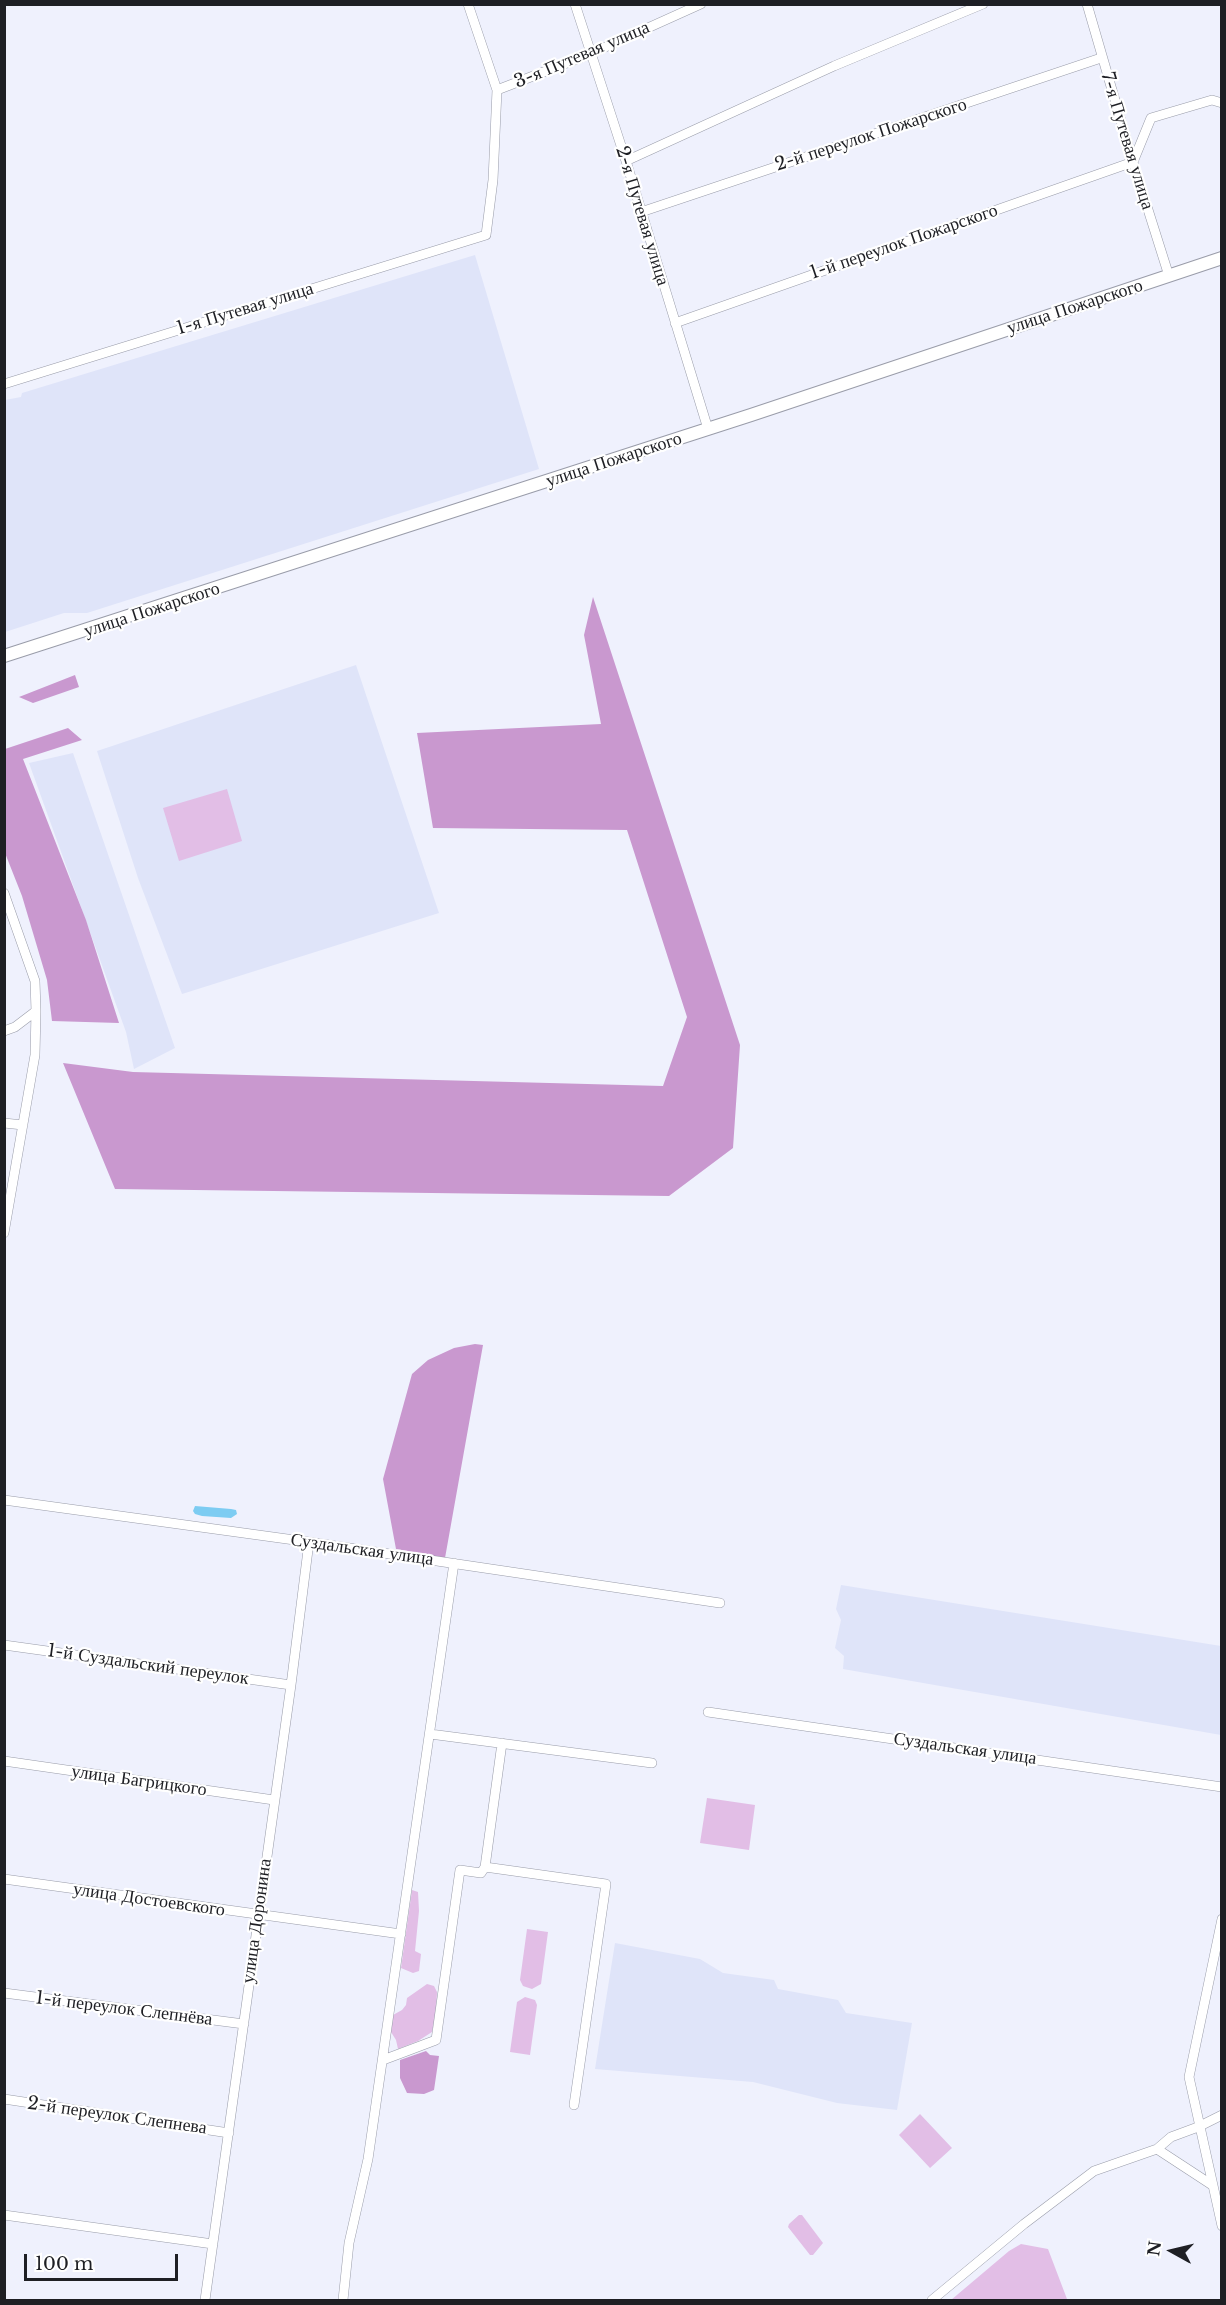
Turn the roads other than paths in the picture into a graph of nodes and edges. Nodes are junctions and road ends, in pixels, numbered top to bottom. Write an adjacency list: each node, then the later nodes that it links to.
1 (468, 4): 8 (street)
2 (575, 4): 6 (street, 2-я Путевая улица)
3 (701, 4): 6 (street, 3-я Путевая улица)
4 (983, 4): 10 (street)
5 (1087, 4): 7 (street, 7-я Путевая улица)
6 (590, 54): 8 (street, 3-я Путевая улица); 10 (street, 2-я Путевая улица)
7 (1101, 58): 11 (street, 7-я Путевая улица); 12 (street, 2-й переулок Пожарского)
8 (497, 90): 16 (street, 1-я Путевая улица)
9 (1221, 103): 11 (street)
10 (626, 161): 12 (street, 2-я Путевая улица)
11 (1132, 162): 14 (street, 7-я Путевая улица); 15 (street, 1-й переулок Пожарского)
12 (641, 212): 15 (street, 2-я Путевая улица)
13 (1221, 258): 14 (street, улица Пожарского)
14 (1169, 276): 17 (street, улица Пожарского)
15 (675, 323): 17 (street, 2-я Путевая улица)
16 (4, 384)
17 (708, 429): 18 (street, улица Пожарского)
18 (4, 656)
19 (4, 893): 20 (street)
20 (36, 1011): 21 (street); 23 (street)
21 (4, 1031)
22 (4, 1123): 23 (street)
23 (22, 1125): 24 (street)
24 (4, 1233)
25 (4, 1500): 26 (street, Суздальская улица)
26 (309, 1542): 27 (street, Суздальская улица); 30 (street, улица Доронина)
27 (454, 1563): 28 (street, Суздальская улица); 32 (street)
28 (720, 1603)
29 (4, 1645): 30 (street, 1-й Суздальский переулок)
30 (291, 1684): 37 (street, улица Доронина)
31 (708, 1712): 36 (street, Суздальская улица)
32 (430, 1734): 33 (street); 42 (street)
33 (502, 1743): 35 (street); 38 (street)
34 (4, 1761): 37 (street, улица Багрицкого)
35 (652, 1763)
36 (1221, 1787)
37 (274, 1800): 40 (street, улица Доронина)
38 (485, 1867): 45 (street); 47 (street)
39 (4, 1879): 40 (street, улица Достоевского)
40 (258, 1915): 42 (street, улица Достоевского); 44 (street, улица Доронина)
41 (1221, 1919): 49 (street)
42 (401, 1934): 45 (street)
43 (4, 1993): 44 (street, 1-й переулок Слепнёва)
44 (244, 2024): 50 (street, улица Доронина)
45 (383, 2060): 57 (street)
46 (4, 2099): 50 (street, 2-й переулок Слепнева)
47 (574, 2105)
48 (1221, 2115): 49 (street)
49 (1198, 2127): 51 (street); 52 (street)
50 (229, 2133): 55 (street, улица Доронина)
51 (1157, 2149): 52 (street); 58 (street)
52 (1212, 2185): 54 (street)
53 (4, 2215): 55 (street)
54 (1221, 2226)
55 (213, 2244): 56 (street, улица Доронина)
56 (205, 2301)
57 (343, 2301)
58 (932, 2301)

